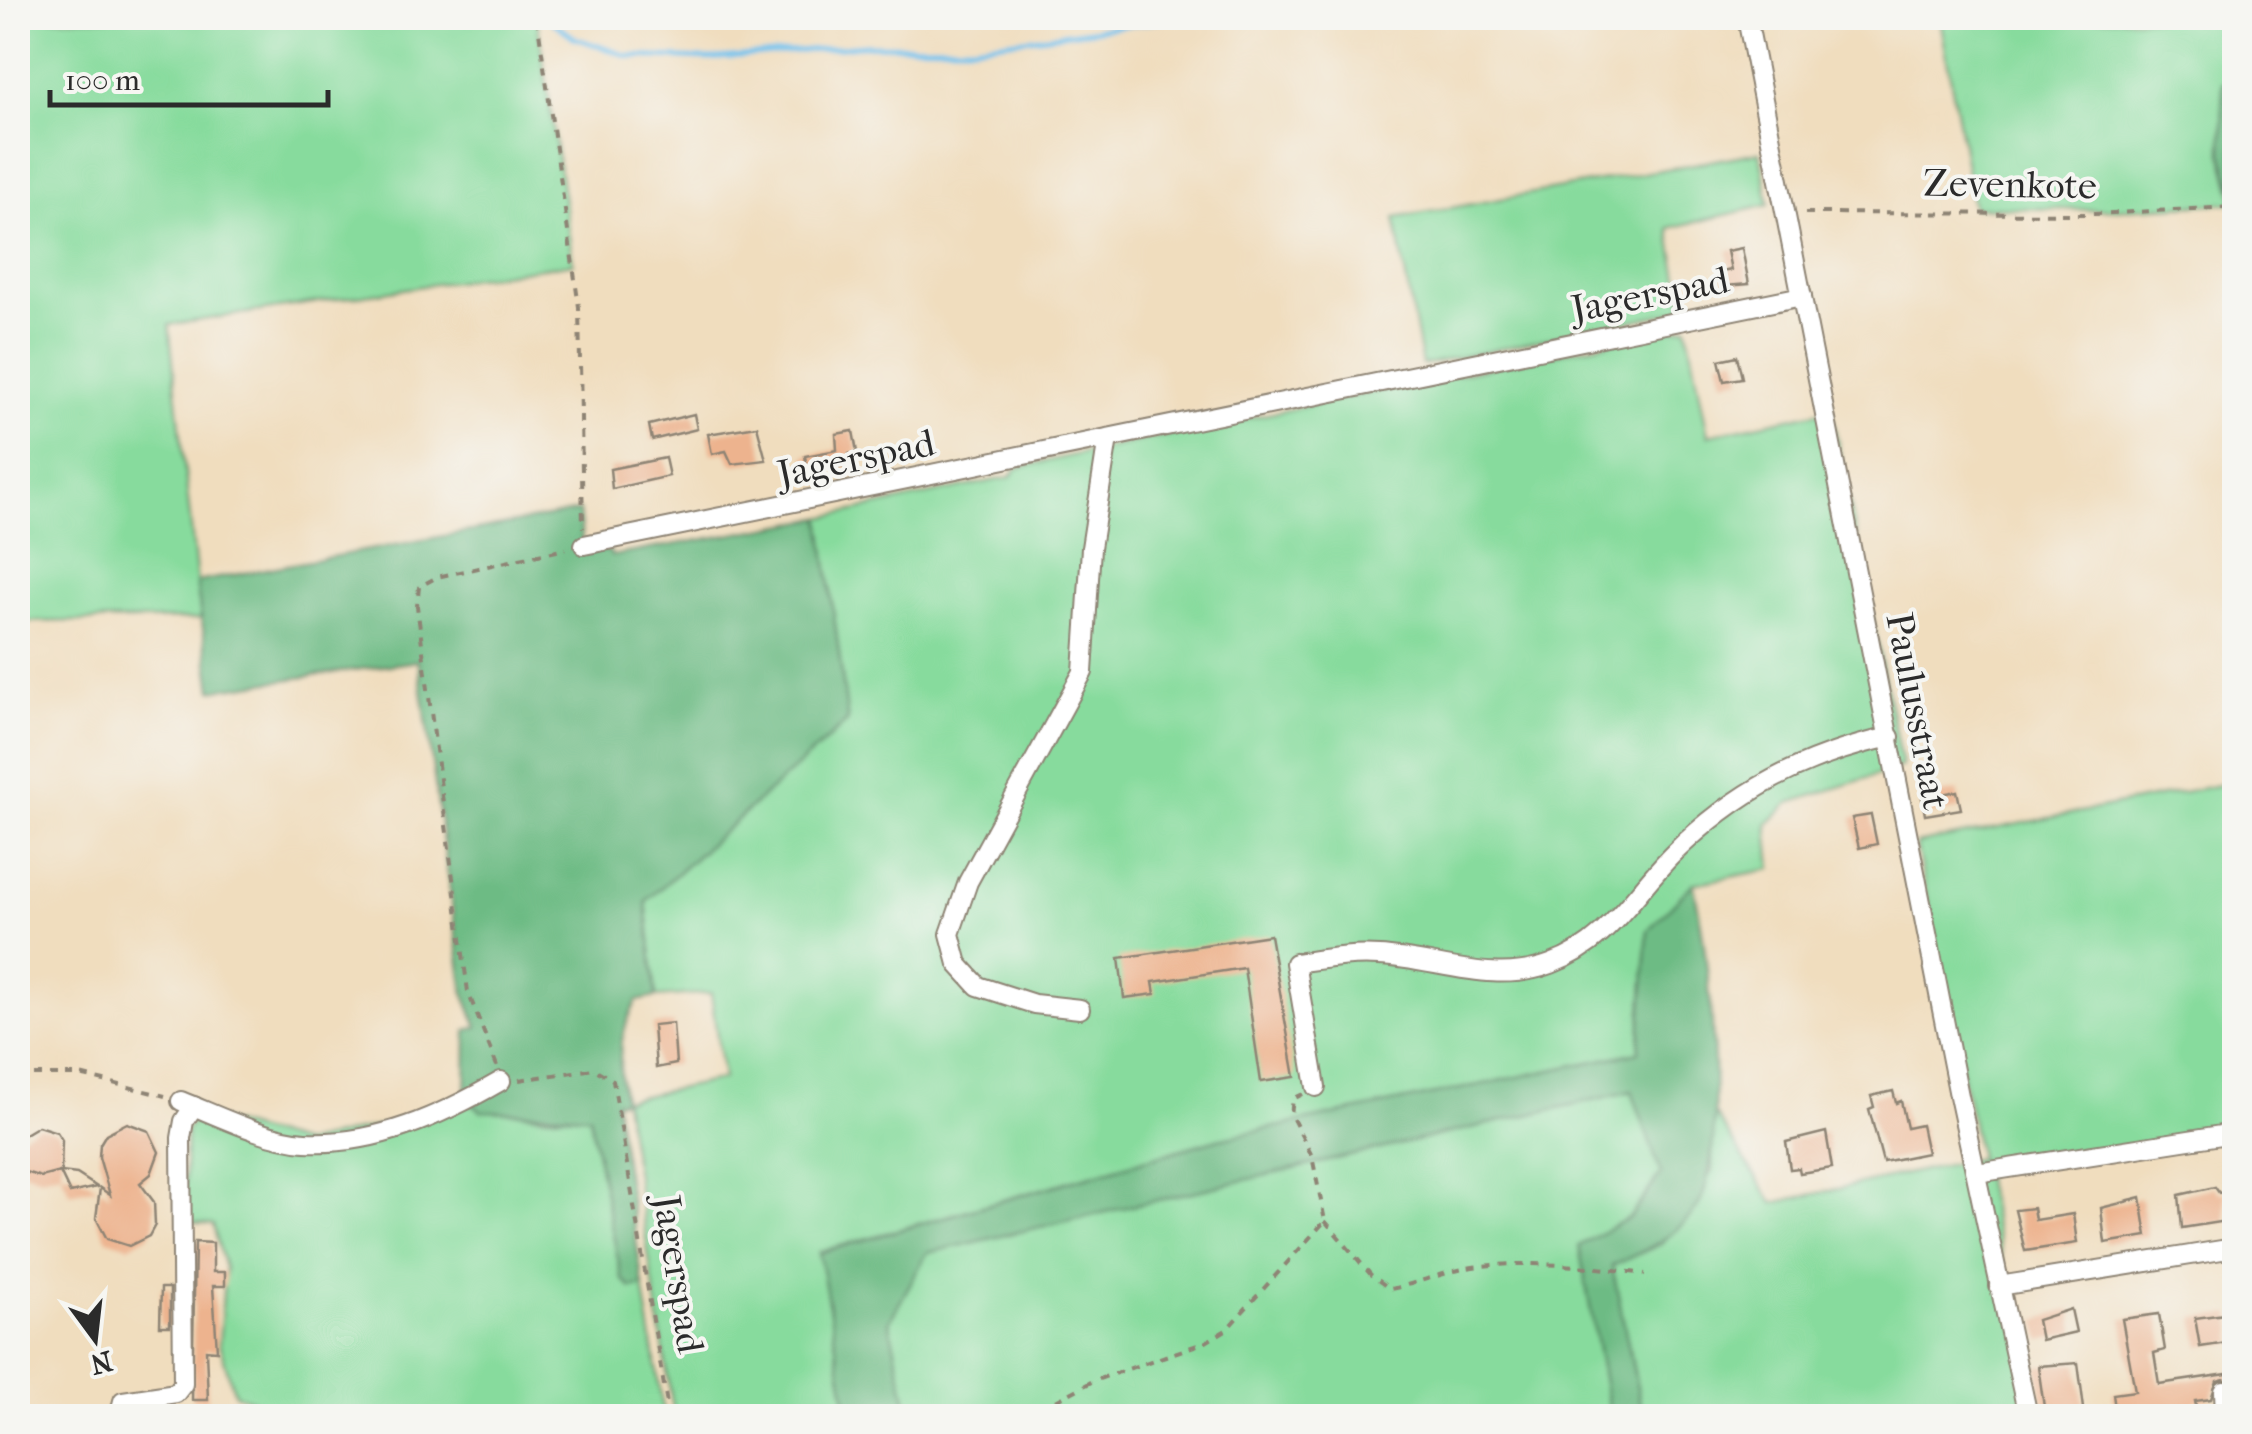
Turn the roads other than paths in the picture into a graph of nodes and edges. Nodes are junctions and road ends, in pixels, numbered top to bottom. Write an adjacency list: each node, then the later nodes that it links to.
1 (1747, 18): 2 (street, Paulusstraat)
2 (1802, 296): 3 (street, Jagerspad); 5 (street, Paulusstraat)
3 (1108, 438): 4 (street, Jagerspad); 6 (street)
4 (584, 545)
5 (1890, 737): 8 (street); 10 (street, Paulusstraat)
6 (1080, 1009)
7 (501, 1082): 14 (street)
8 (1316, 1086)
9 (2234, 1134): 10 (street)
10 (1977, 1173): 12 (street, Paulusstraat)
11 (2234, 1248): 12 (street)
12 (1999, 1286): 15 (street, Paulusstraat)
13 (2224, 1391): 16 (street)
14 (119, 1416)
15 (2028, 1416)
16 (2226, 1416)

